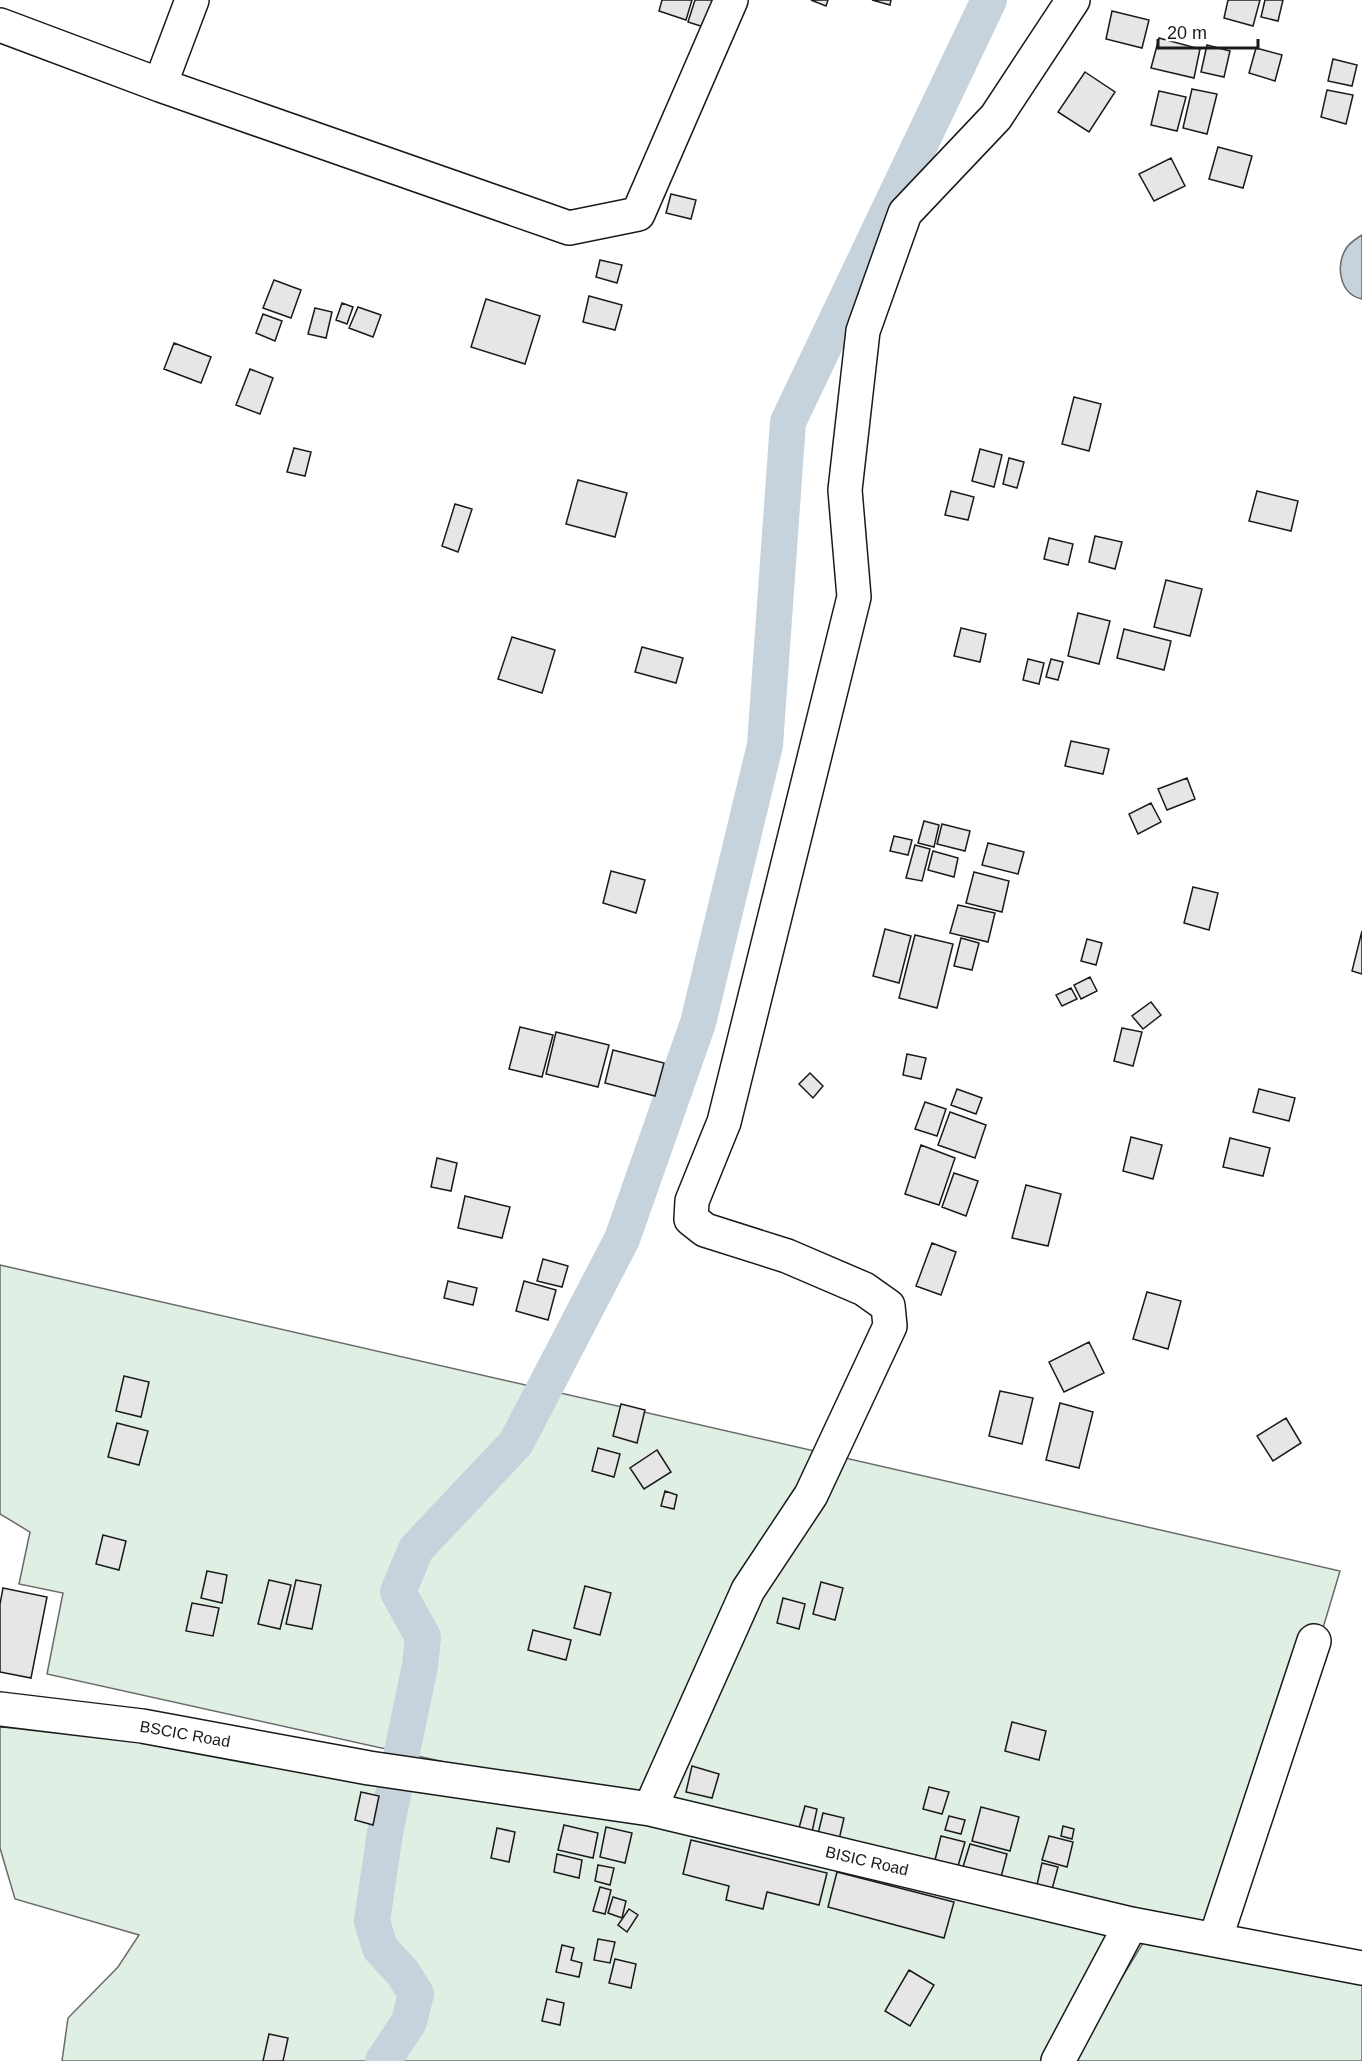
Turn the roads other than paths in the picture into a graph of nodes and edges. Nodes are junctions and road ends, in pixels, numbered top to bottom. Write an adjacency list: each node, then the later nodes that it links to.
1 (192, 0): 5 (street)
2 (731, 0): 5 (street)
3 (1073, 0): 9 (street)
4 (0, 25): 5 (street)
5 (160, 85)
6 (1314, 1641): 11 (street)
7 (0, 1709): 8 (street, BSCIC Road)
8 (369, 1768): 9 (street, BISIC Road)
9 (650, 1809): 10 (street, BISIC Road)
10 (1131, 1924): 11 (street, BISIC Road); 13 (street)
11 (1215, 1940): 12 (street, BISIC Road)
12 (1362, 1968)
13 (1058, 2061)

